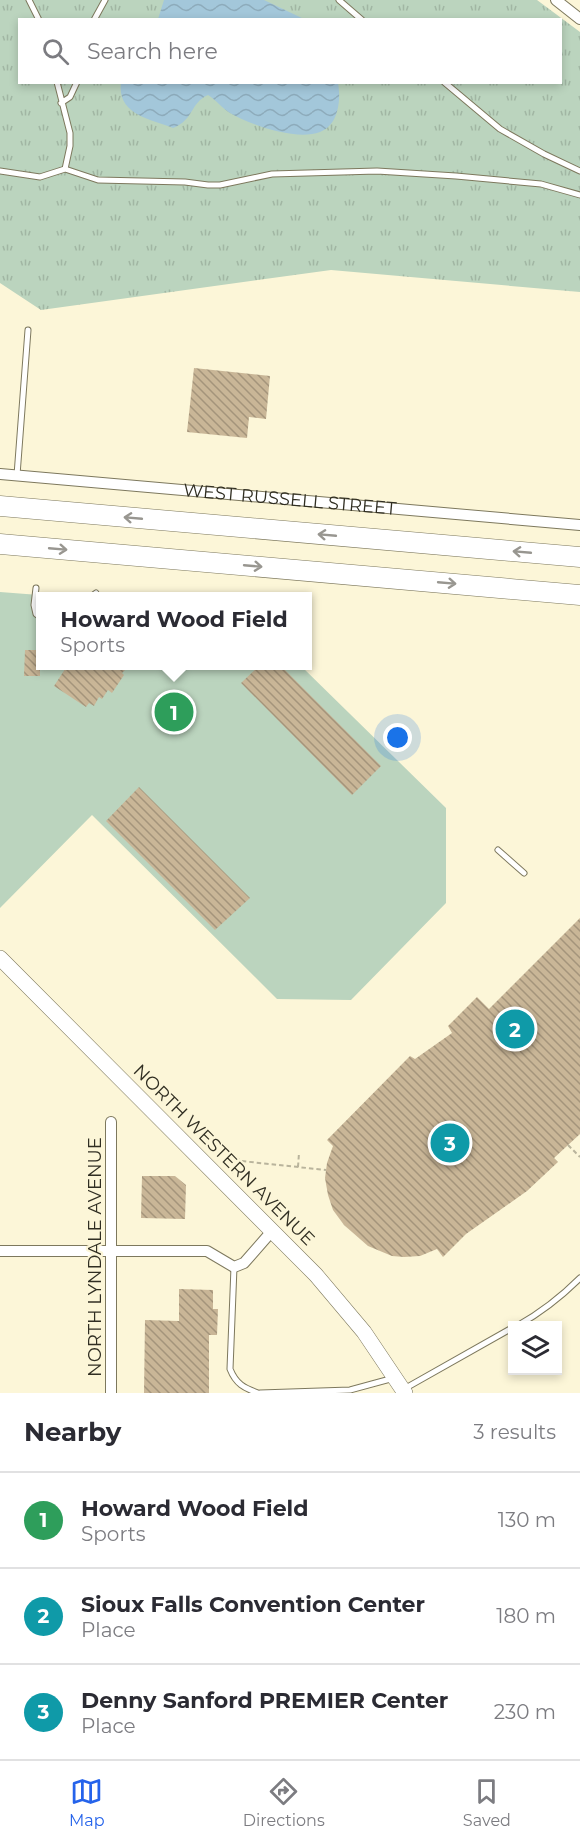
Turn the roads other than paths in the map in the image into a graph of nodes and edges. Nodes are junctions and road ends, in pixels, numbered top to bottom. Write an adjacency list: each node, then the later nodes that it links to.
1 (29, 0): 5 (lane)
2 (105, 0): 6 (lane)
3 (339, 0): 7 (lane)
4 (556, 0): 8 (street)
5 (38, 18)
6 (95, 18)
7 (360, 18)
8 (580, 18)
9 (57, 84): 12 (lane)
10 (76, 84): 12 (lane)
11 (446, 84): 15 (lane)
12 (61, 103): 13 (lane)
13 (65, 169): 14 (lane); 16 (lane)
14 (0, 171)
15 (580, 171)
16 (580, 195)
17 (28, 330): 19 (lane)
18 (0, 474): 19 (street, WEST RUSSELL STREET)
19 (17, 476): 21 (street, WEST RUSSELL STREET)
20 (0, 506): 23 (highway, WEST RUSSELL STREET, one-way to 20)
21 (580, 525)
22 (0, 544): 25 (highway, one-way to 25)
23 (580, 557)
24 (36, 588): 26 (lane)
25 (580, 595)
26 (36, 614)
27 (498, 850): 28 (lane)
28 (524, 873)
29 (0, 958): 31 (street, NORTH WESTERN AVENUE)
30 (111, 1122): 32 (street, NORTH LYNDALE AVENUE)
31 (273, 1231): 34 (street); 38 (street, NORTH WESTERN AVENUE)
32 (112, 1250): 33 (street); 34 (street); 39 (street, NORTH LYNDALE AVENUE)
33 (0, 1251)
34 (234, 1267): 40 (lane)
35 (580, 1278): 36 (lane)
36 (526, 1321)
37 (508, 1331): 38 (lane)
38 (401, 1387): 40 (lane)
39 (111, 1393)
40 (259, 1393)

